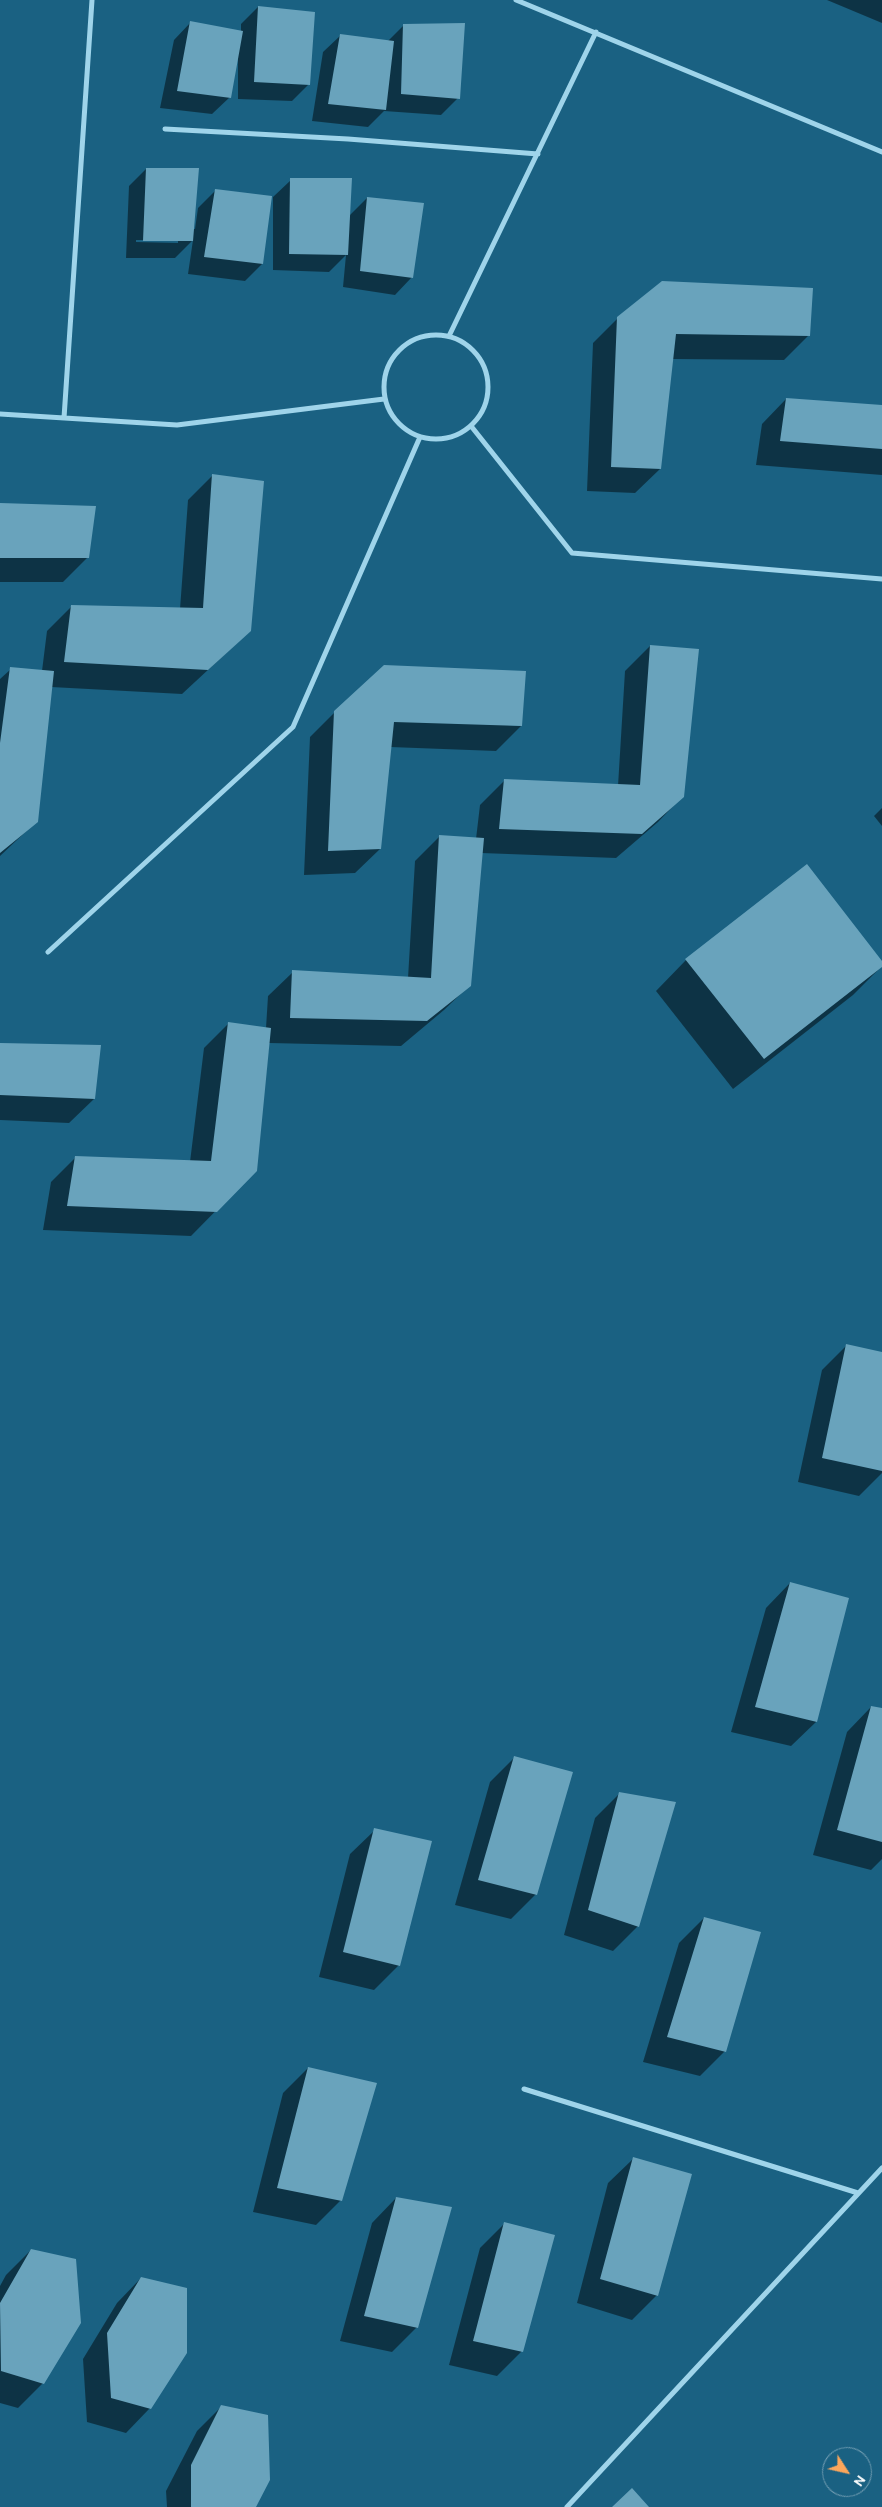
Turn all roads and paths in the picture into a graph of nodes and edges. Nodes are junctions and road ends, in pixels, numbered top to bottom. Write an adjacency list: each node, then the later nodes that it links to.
1 (92, 0): 10 (street)
2 (516, 0): 3 (street)
3 (596, 32): 5 (street); 6 (street)
4 (166, 129): 6 (street)
5 (882, 152)
6 (538, 154): 7 (street)
7 (449, 336): 8 (street); 11 (street)
8 (384, 399): 10 (street); 12 (street)
9 (0, 414): 10 (street)
10 (64, 418)
11 (471, 426): 12 (street); 13 (street)
12 (420, 437): 14 (street)
13 (882, 579)
14 (48, 952)
15 (524, 2089): 17 (street)
16 (882, 2168): 17 (street)
17 (858, 2193): 18 (street)
18 (567, 2507)

